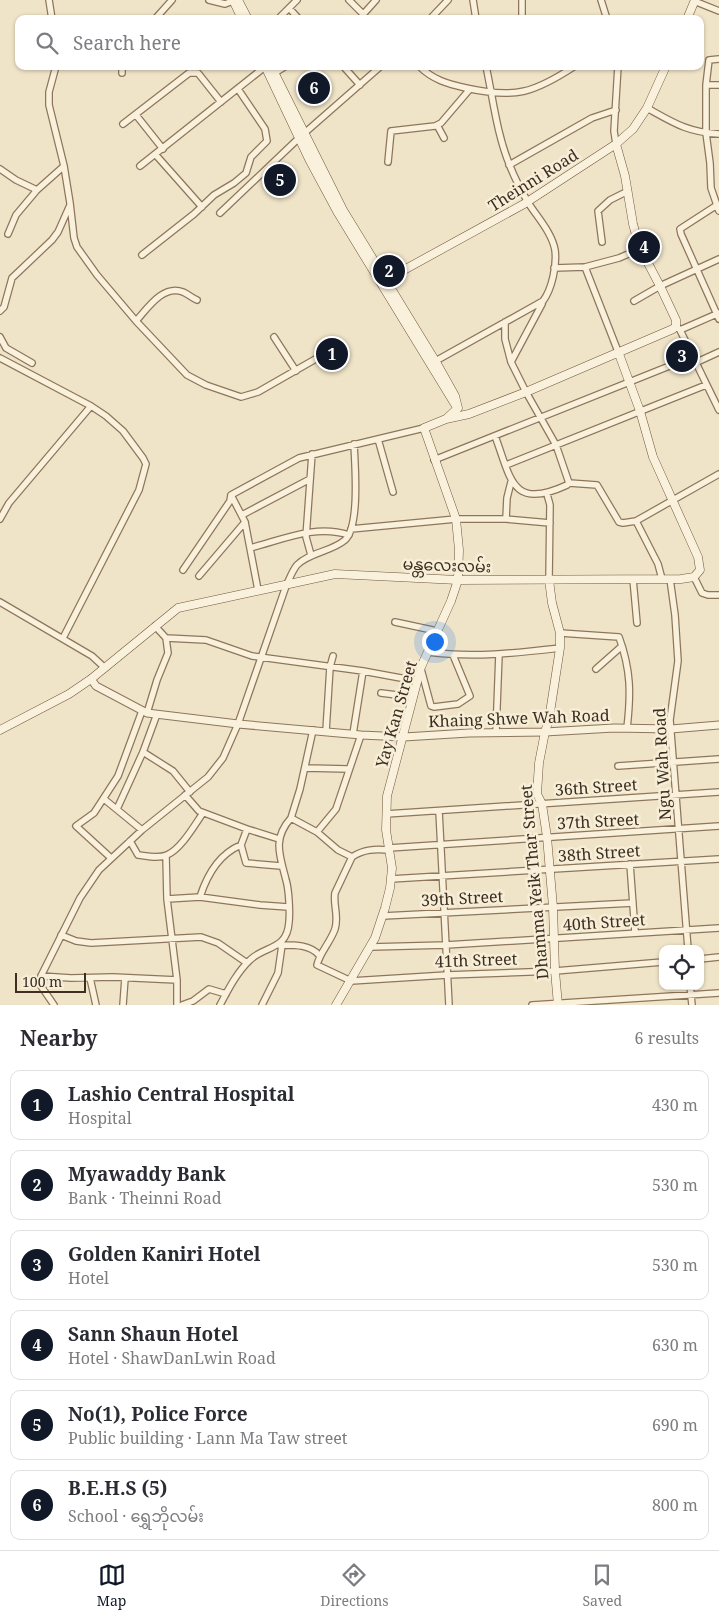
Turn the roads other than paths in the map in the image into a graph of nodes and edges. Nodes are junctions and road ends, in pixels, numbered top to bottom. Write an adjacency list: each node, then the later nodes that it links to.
1 (49, 0): 16 (street)
2 (172, 0): 17 (street)
3 (209, 0): 4 (street)
4 (233, 0): 18 (main road)
5 (238, 0): 19 (main road)
6 (297, 0): 14 (street)
7 (349, 0): 22 (street)
8 (376, 0): 23 (street)
9 (448, 0): 24 (street)
10 (472, 0): 25 (street)
11 (522, 0): 26 (street)
12 (601, 0): 27 (street)
13 (695, 1): 15 (street); 28 (main road)
14 (289, 8): 20 (street); 21 (street)
15 (719, 11)
16 (51, 15)
17 (159, 15)
18 (240, 15)
19 (246, 15)
20 (282, 15)
21 (295, 15)
22 (361, 15)
23 (365, 15)
24 (434, 15)
25 (475, 15)
26 (522, 15)
27 (607, 15)
28 (689, 15)
29 (719, 60): 41 (street)
30 (55, 70): 61 (street)
31 (265, 70): 43 (street)
32 (269, 70): 54 (main road)
33 (347, 70): 40 (street)
34 (377, 70): 40 (street)
35 (424, 70): 44 (street)
36 (487, 70): 45 (street)
37 (568, 70): 45 (street)
38 (618, 70): 48 (street)
39 (664, 70): 47 (main road, Theinni Road)
40 (360, 85): 54 (street)
41 (706, 85): 42 (street); 52 (street)
42 (719, 85)
43 (238, 89): 46 (street); 68 (street)
44 (470, 89): 45 (street); 51 (street)
45 (492, 93): 60 (street)
46 (220, 102): 49 (street); 57 (street)
47 (647, 108): 52 (street); 56 (main road, Theinni Road)
48 (616, 110): 56 (street); 60 (street)
49 (136, 115): 50 (street); 57 (street)
50 (123, 124)
51 (438, 125): 55 (street); 59 (street)
52 (706, 133): 53 (street); 69 (street)
53 (719, 134)
54 (303, 135): 70 (street); 79 (main road)
55 (444, 138)
56 (616, 144): 65 (main road); 66 (main road, Theinni Road)
57 (162, 149): 58 (street)
58 (155, 154): 62 (street); 68 (street)
59 (388, 162)
60 (509, 165): 66 (street)
61 (64, 166): 64 (street); 67 (street)
62 (140, 166)
63 (0, 169): 64 (street)
64 (37, 190): 71 (street)
65 (628, 191): 72 (street); 73 (main road)
66 (528, 201): 77 (street); 79 (main road, Theinni Road)
67 (70, 203): 84 (street); 86 (street)
68 (202, 207): 74 (street)
69 (718, 208): 78 (street)
70 (220, 213)
71 (8, 234)
72 (602, 242)
73 (640, 249): 76 (street); 80 (main road)
74 (142, 255)
75 (719, 259): 78 (street)
76 (585, 267): 77 (street); 93 (street)
77 (554, 268): 82 (street)
78 (697, 269): 80 (street); 85 (street)
79 (384, 282): 98 (main road)
80 (660, 286): 83 (street); 88 (main road)
81 (197, 300): 86 (street)
82 (543, 301): 87 (street); 96 (street)
83 (634, 301)
84 (0, 312)
85 (718, 315): 88 (street)
86 (136, 321): 99 (street)
87 (505, 322): 96 (street); 98 (street)
88 (678, 328): 93 (main road); 95 (street)
89 (0, 337): 97 (street)
90 (274, 337): 99 (street)
91 (340, 345): 99 (street)
92 (719, 352): 95 (street)
93 (619, 354): 100 (main road); 102 (main road)
94 (0, 358): 103 (street)
95 (694, 360): 100 (street); 101 (street)
96 (512, 362): 102 (street)
97 (32, 363)
98 (433, 363): 104 (main road)
99 (296, 371)
100 (629, 382): 106 (main road); 108 (street)
101 (706, 385): 105 (street); 106 (street)
102 (526, 392): 107 (main road); 108 (street)
103 (91, 406): 127 (street); 153 (street)
104 (458, 408): 107 (main road); 109 (main road)
105 (719, 410)
106 (640, 411): 114 (street); 125 (main road)
107 (469, 414): 109 (main road)
108 (540, 418): 111 (street); 114 (street)
109 (446, 419): 110 (main road)
110 (424, 428): 112 (street); 116 (main road, Yay Kan Street)
111 (495, 436): 116 (street); 117 (street)
112 (378, 439): 113 (street); 122 (street)
113 (354, 444): 115 (street); 133 (street)
114 (556, 445): 117 (street); 121 (street)
115 (312, 454): 119 (street); 123 (street)
116 (434, 460): 129 (main road, Yay Kan Street)
117 (506, 465): 120 (street)
118 (719, 474): 125 (street)
119 (310, 479): 126 (street); 134 (street)
120 (511, 482): 124 (street); 128 (street)
121 (569, 483): 124 (street); 130 (street)
122 (393, 492)
123 (231, 494): 126 (street); 137 (street)
124 (547, 494): 132 (street)
125 (673, 499): 130 (street); 139 (main road)
126 (242, 515): 131 (street)
127 (0, 519)
128 (506, 519): 129 (street); 132 (street)
129 (456, 520): 133 (street); 142 (main road, Yay Kan Street)
130 (636, 520): 141 (street, Ngu Wah Road)
131 (245, 522): 135 (street); 138 (street)
132 (550, 523): 143 (street)
133 (350, 532): 134 (street); 136 (street)
134 (307, 533): 135 (street); 136 (street)
135 (250, 548): 145 (street)
136 (311, 556): 144 (street)
137 (183, 570)
138 (199, 576)
139 (694, 577): 141 (main road, မန္တလေးလမ်း); 146 (street)
140 (633, 579): 141 (main road, မန္တလေးလမ်း); 143 (main road, မန္တလေးလမ်း); 149 (street)
141 (666, 579): 176 (street, Ngu Wah Road)
142 (458, 580): 143 (main road, မန္တလေးလမ်း); 144 (main road, မန္တလေးလမ်း); 151 (main road, Yay Kan Street)
143 (549, 580): 152 (main road, Dhamma Yeik Thar Street)
144 (286, 586): 145 (main road, မန္တလေးလမ်း); 161 (street)
145 (258, 590): 150 (main road, မန္တလေးလမ်း)
146 (719, 596)
147 (0, 602): 153 (street)
148 (395, 622): 151 (street)
149 (637, 623)
150 (154, 626): 154 (street); 164 (main road, မန္တလေးလမ်း)
151 (437, 631): 157 (main road, Yay Kan Street)
152 (560, 633): 155 (street); 156 (main road, Dhamma Yeik Thar Street)
153 (63, 638): 164 (street)
154 (166, 638): 161 (street); 171 (street)
155 (622, 646): 165 (street); 175 (street)
156 (560, 648): 158 (street); 180 (main road, Dhamma Yeik Thar Street)
157 (428, 652): 160 (street); 163 (main road, Yay Kan Street)
158 (499, 654): 160 (street); 181 (street)
159 (333, 656): 162 (street)
160 (453, 656): 163 (street)
161 (261, 657): 162 (street); 173 (street)
162 (330, 667): 166 (street); 179 (street)
163 (421, 667): 168 (main road, Yay Kan Street)
164 (105, 668): 167 (main road, မန္တလေးလမ်း)
165 (596, 668)
166 (363, 671): 168 (street); 182 (street)
167 (91, 679): 171 (street, Khaing Shwe Wah Road); 177 (main road, မန္တလေးလမ်း)
168 (417, 681): 170 (main road, Yay Kan Street)
169 (380, 693): 170 (street)
170 (413, 697): 183 (main road, Yay Kan Street)
171 (145, 712): 172 (street, Khaing Shwe Wah Road); 193 (street)
172 (156, 714): 173 (street, Khaing Shwe Wah Road); 184 (street)
173 (238, 724): 178 (street, Khaing Shwe Wah Road); 191 (street)
174 (719, 725): 176 (street, Khaing Shwe Wah Road)
175 (627, 728): 176 (street, Khaing Shwe Wah Road); 180 (street, Khaing Shwe Wah Road)
176 (671, 729): 186 (street, Ngu Wah Road)
177 (0, 730)
178 (313, 730): 179 (street, Khaing Shwe Wah Road); 188 (street)
179 (326, 731): 182 (street, Khaing Shwe Wah Road)
180 (545, 732): 181 (street, Khaing Shwe Wah Road); 194 (main road, Dhamma Yeik Thar Street)
181 (496, 733): 183 (street, Khaing Shwe Wah Road)
182 (357, 735): 183 (street, Khaing Shwe Wah Road); 189 (street)
183 (404, 737): 198 (main road, Yay Kan Street)
184 (143, 752): 191 (street); 195 (street)
185 (719, 759): 186 (street)
186 (674, 762): 187 (street); 192 (street, Ngu Wah Road)
187 (618, 766)
188 (306, 768): 189 (street); 199 (street)
189 (348, 769): 204 (street)
190 (719, 792): 192 (street, 36th Street)
191 (187, 793): 197 (street); 202 (street)
192 (676, 795): 194 (street, 36th Street); 203 (street, Ngu Wah Road)
193 (104, 799): 195 (street); 212 (street)
194 (542, 804): 196 (street, 36th Street); 205 (main road, Dhamma Yeik Thar Street)
195 (117, 809): 202 (street)
196 (439, 811): 198 (street, 36th Street); 208 (street)
197 (203, 813): 201 (street); 211 (street)
198 (386, 814): 210 (main road, Yay Kan Street)
199 (291, 818): 204 (street); 206 (street)
200 (719, 826): 203 (street, 37th Street)
201 (247, 829): 206 (street); 209 (street)
202 (142, 830): 207 (street)
203 (680, 830): 205 (street, 37th Street); 215 (street, Ngu Wah Road)
204 (318, 832): 213 (street)
205 (547, 837): 208 (street, 37th Street); 218 (main road, Dhamma Yeik Thar Street)
206 (279, 839): 217 (street)
207 (130, 841): 211 (street); 212 (street)
208 (440, 844): 210 (street, 37th Street); 219 (street)
209 (241, 845): 217 (street); 221 (street)
210 (389, 849): 213 (street, 37th Street); 220 (main road, Yay Kan Street)
211 (166, 856): 222 (street)
212 (111, 858): 231 (street)
213 (352, 858): 238 (street)
214 (719, 859): 215 (street, 38th Street)
215 (682, 861): 216 (street, 38th Street); 229 (street, Ngu Wah Road)
216 (630, 864): 218 (street, 38th Street); 223 (street)
217 (281, 866): 224 (street)
218 (550, 870): 219 (street, 38th Street); 225 (main road, Dhamma Yeik Thar Street)
219 (441, 877): 220 (street, 38th Street); 226 (street)
220 (392, 879): 227 (main road, Yay Kan Street)
221 (200, 897): 222 (street); 224 (street)
222 (167, 900): 232 (street)
223 (633, 903): 225 (street, 39th Street); 230 (street)
224 (288, 907): 234 (street)
225 (553, 907): 226 (street, 39th Street); 233 (main road, Dhamma Yeik Thar Street)
226 (443, 912): 227 (street, 39th Street); 235 (street)
227 (383, 916): 237 (main road, Yay Kan Street)
228 (719, 928): 229 (street, 40th Street)
229 (687, 930): 230 (street, 40th Street); 236 (street, Ngu Wah Road)
230 (635, 932): 233 (street, 40th Street)
231 (61, 935): 232 (street); 245 (street)
232 (173, 938): 242 (street); 248 (street)
233 (554, 939): 235 (street, 40th Street); 243 (main road, Dhamma Yeik Thar Street)
234 (280, 945): 238 (street); 242 (street); 261 (street)
235 (446, 945): 237 (street, 40th Street); 244 (street)
236 (688, 945)
237 (371, 947): 249 (main road, Yay Kan Street)
238 (319, 955): 249 (street)
239 (719, 957): 240 (street)
240 (704, 959)
241 (659, 962): 243 (street, 41th Street)
242 (247, 963): 252 (street)
243 (555, 971): 244 (street, 41th Street); 255 (main road, Dhamma Yeik Thar Street)
244 (448, 975): 249 (street, 41th Street); 263 (street)
245 (41, 976): 246 (street); 256 (street)
246 (90, 978): 247 (street); 257 (street)
247 (125, 978): 248 (street); 258 (street)
248 (177, 980): 259 (street)
249 (350, 981): 262 (main road, Yay Kan Street)
250 (690, 990): 253 (street)
251 (719, 993): 253 (street)
252 (226, 994): 254 (street); 260 (street)
253 (691, 995): 255 (street); 265 (street)
254 (222, 1004)
255 (558, 1004): 264 (street)
256 (54, 1005)
257 (96, 1005)
258 (123, 1005)
259 (177, 1005)
260 (182, 1005)
261 (262, 1005)
262 (336, 1005)
263 (449, 1005)
264 (532, 1005)
265 (692, 1005)

